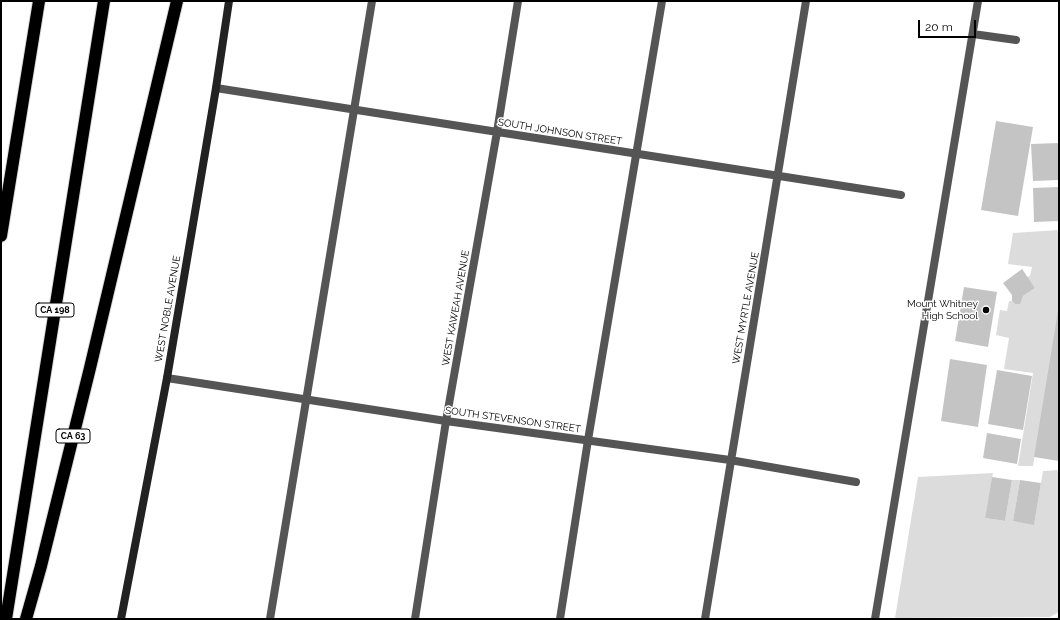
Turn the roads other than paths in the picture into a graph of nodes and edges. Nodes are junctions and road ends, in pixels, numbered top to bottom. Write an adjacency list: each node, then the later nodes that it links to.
1 (39, 1): 18 (highway)
2 (104, 1): 25 (highway, CA 198)
3 (177, 1): 26 (highway, CA 63)
4 (229, 1): 12 (main road, WEST NOBLE AVENUE)
5 (372, 1): 13 (street)
6 (518, 1): 14 (street, WEST KAWEAH AVENUE)
7 (662, 1): 15 (street)
8 (806, 1): 16 (street, WEST MYRTLE AVENUE)
9 (978, 1): 10 (street)
10 (973, 34): 11 (street); 32 (street)
11 (1016, 40)
12 (216, 88): 13 (street, SOUTH JOHNSON STREET); 19 (main road, WEST NOBLE AVENUE)
13 (354, 110): 14 (street, SOUTH JOHNSON STREET); 20 (street)
14 (497, 132): 15 (street, SOUTH JOHNSON STREET); 21 (street, WEST KAWEAH AVENUE)
15 (637, 154): 16 (street, SOUTH JOHNSON STREET); 22 (street)
16 (779, 175): 17 (street, SOUTH JOHNSON STREET); 23 (street, WEST MYRTLE AVENUE)
17 (901, 195)
18 (1, 236)
19 (167, 378): 20 (street, SOUTH STEVENSON STREET); 27 (main road, WEST NOBLE AVENUE)
20 (307, 399): 21 (street, SOUTH STEVENSON STREET); 28 (street)
21 (446, 421): 22 (street, SOUTH STEVENSON STREET); 29 (street, WEST KAWEAH AVENUE)
22 (588, 440): 23 (street, SOUTH STEVENSON STREET); 30 (street)
23 (730, 460): 24 (street, SOUTH STEVENSON STREET); 31 (street, WEST MYRTLE AVENUE)
24 (856, 482)
25 (6, 619)
26 (26, 619)
27 (121, 619)
28 (270, 619)
29 (415, 619)
30 (560, 619)
31 (705, 619)
32 (875, 619)

